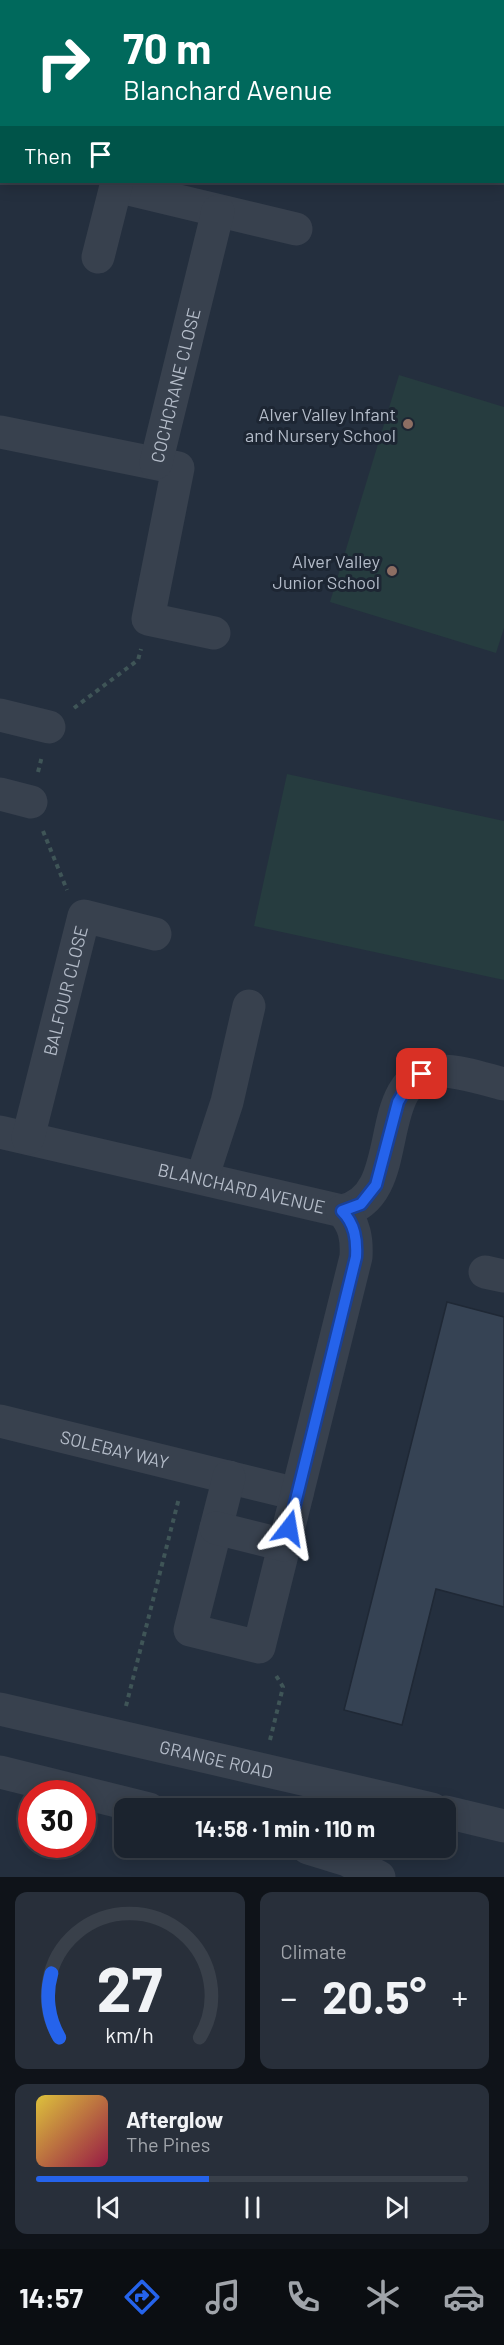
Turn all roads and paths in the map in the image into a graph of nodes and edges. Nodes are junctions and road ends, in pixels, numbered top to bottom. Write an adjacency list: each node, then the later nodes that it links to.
1 (117, 184): 2 (street); 4 (street)
2 (218, 211): 3 (street); 6 (street, COCHCRANE CLOSE)
3 (296, 229)
4 (98, 257)
5 (0, 432): 6 (street)
6 (156, 463): 7 (street, COCHCRANE CLOSE)
7 (148, 619): 8 (street); 10 (path)
8 (214, 633)
9 (0, 715): 10 (street)
10 (49, 727): 12 (path)
11 (0, 794): 12 (street)
12 (31, 802): 13 (path)
13 (84, 916): 14 (street, BALFOUR CLOSE); 17 (street, BALFOUR CLOSE)
14 (155, 934)
15 (249, 1006): 18 (street)
16 (504, 1084): 19 (street, BLANCHARD AVENUE)
17 (14, 1135): 18 (street, BLANCHARD AVENUE)
18 (202, 1178): 19 (street, BLANCHARD AVENUE)
19 (342, 1211): 22 (street)
20 (0, 1421): 21 (street, SOLEBAY WAY)
21 (229, 1477): 22 (street, SOLEBAY WAY); 24 (street)
22 (297, 1494): 25 (street)
23 (179, 1497): 28 (path)
24 (216, 1528): 25 (street); 26 (street)
25 (284, 1545): 26 (street)
26 (259, 1647): 29 (path)
27 (0, 1709): 28 (street, GRANGE ROAD)
28 (119, 1736): 29 (street, GRANGE ROAD)
29 (262, 1769): 31 (street, GRANGE ROAD)
30 (0, 1772): 32 (street)
31 (385, 1798)
32 (114, 1800)
33 (456, 1814): 34 (street)
34 (504, 1826)
35 (340, 1858): 36 (street)
36 (379, 1877)

